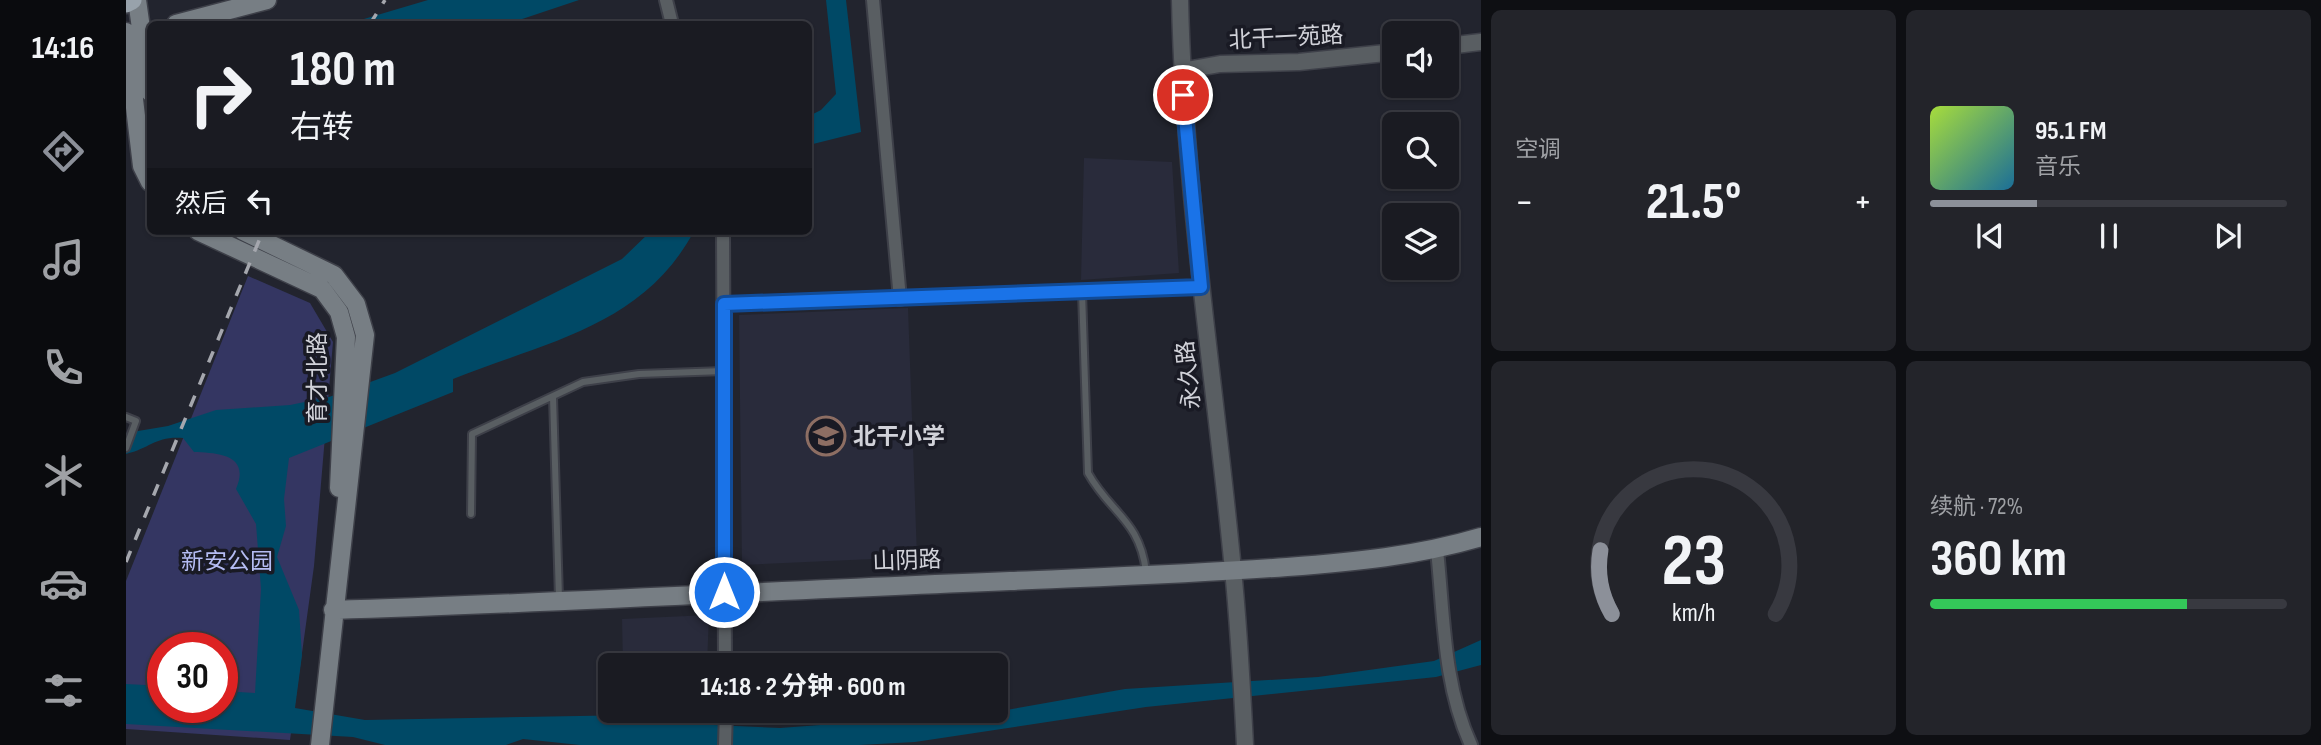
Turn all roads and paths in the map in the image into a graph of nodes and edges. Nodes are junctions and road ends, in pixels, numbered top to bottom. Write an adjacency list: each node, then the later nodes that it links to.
1 (135, 0): 6 (highway); 9 (main road)
2 (267, 0): 7 (main road)
3 (666, 0): 8 (street)
4 (873, 0): 22 (street)
5 (1181, 0): 14 (street, 永久路)
6 (126, 3)
7 (187, 21)
8 (670, 21)
9 (133, 36): 13 (main road)
10 (1481, 42): 11 (street)
11 (1459, 45)
12 (1382, 53): 14 (street, 北干一苑路)
13 (139, 65): 15 (main road); 16 (main road)
14 (1181, 71): 20 (street, 永久路)
15 (147, 85)
16 (147, 176)
17 (207, 235): 27 (main road, 育才北路)
18 (251, 235): 27 (main road, 育才北路)
19 (723, 235): 23 (street)
20 (1201, 287): 21 (street); 32 (street, 永久路)
21 (1082, 292): 22 (street); 33 (lane)
22 (900, 299): 23 (street)
23 (724, 304): 24 (street)
24 (724, 371): 25 (lane); 34 (street)
25 (553, 397): 29 (lane); 35 (lane)
26 (126, 417): 28 (lane)
27 (348, 446): 36 (main road, 育才北路)
28 (126, 448)
29 (471, 514)
30 (1481, 537): 31 (main road, 山阴路)
31 (1437, 550): 32 (main road, 山阴路); 42 (street)
32 (1233, 571): 33 (main road, 山阴路); 41 (street, 永久路)
33 (1146, 575): 34 (main road, 山阴路)
34 (724, 592): 35 (main road, 山阴路); 37 (street)
35 (559, 602): 36 (main road, 山阴路)
36 (333, 610): 39 (main road, 育才北路)
37 (725, 653)
38 (726, 723): 40 (street)
39 (320, 745)
40 (725, 745)
41 (1245, 745)
42 (1471, 745)

